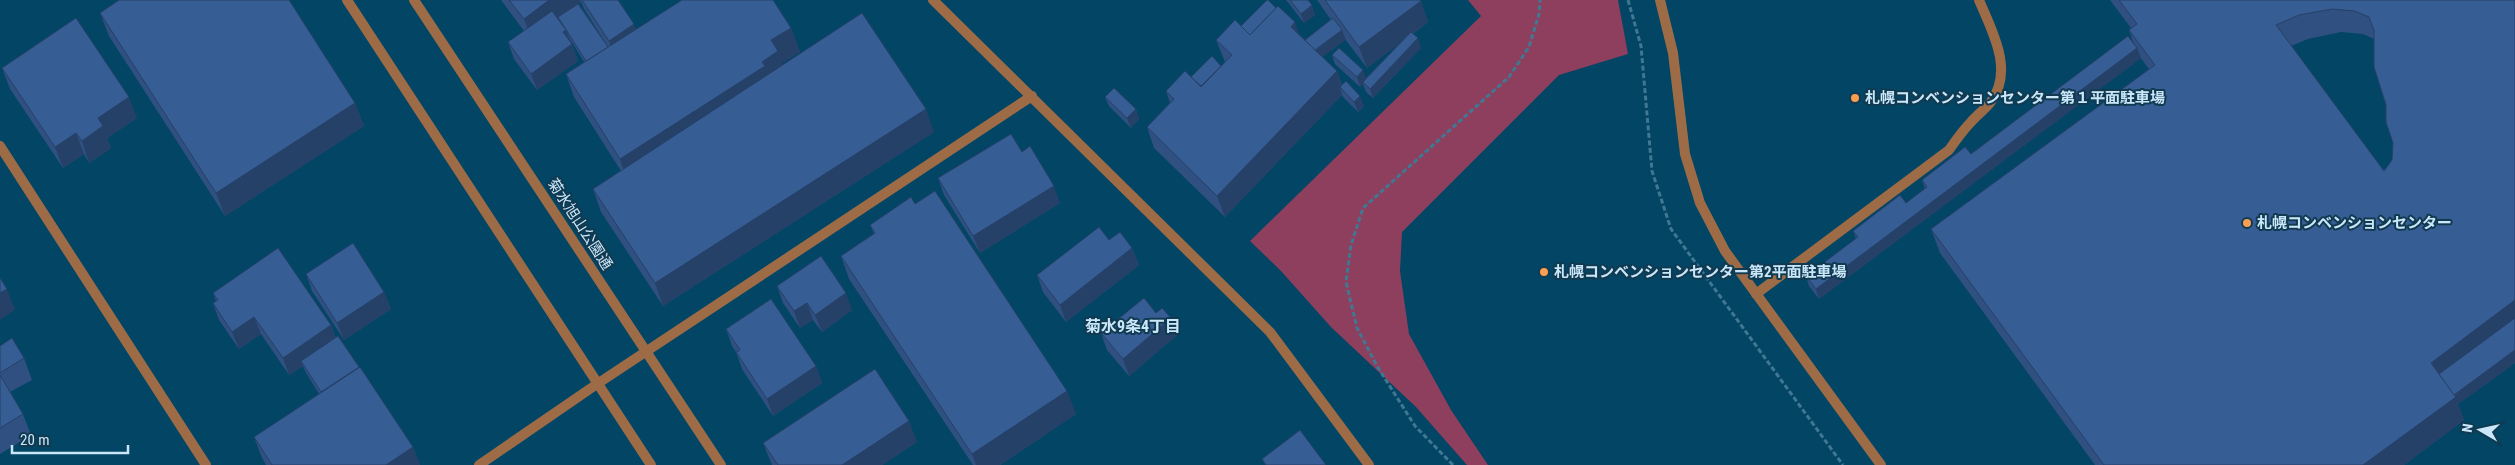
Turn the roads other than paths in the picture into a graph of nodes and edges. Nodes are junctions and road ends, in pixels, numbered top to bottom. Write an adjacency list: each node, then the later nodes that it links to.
1 (347, 0): 10 (street)
2 (414, 0): 9 (street, 菊水旭山公園通)
3 (933, 0): 6 (street)
4 (1660, 0): 8 (street)
5 (1980, 0): 8 (street)
6 (1032, 96): 9 (street); 15 (street)
7 (0, 146): 11 (street)
8 (1756, 294): 16 (street)
9 (647, 352): 10 (street); 14 (street, 菊水旭山公園通)
10 (597, 384): 12 (street); 13 (street)
11 (206, 465)
12 (479, 465)
13 (651, 465)
14 (721, 465)
15 (1370, 465)
16 (1881, 465)

